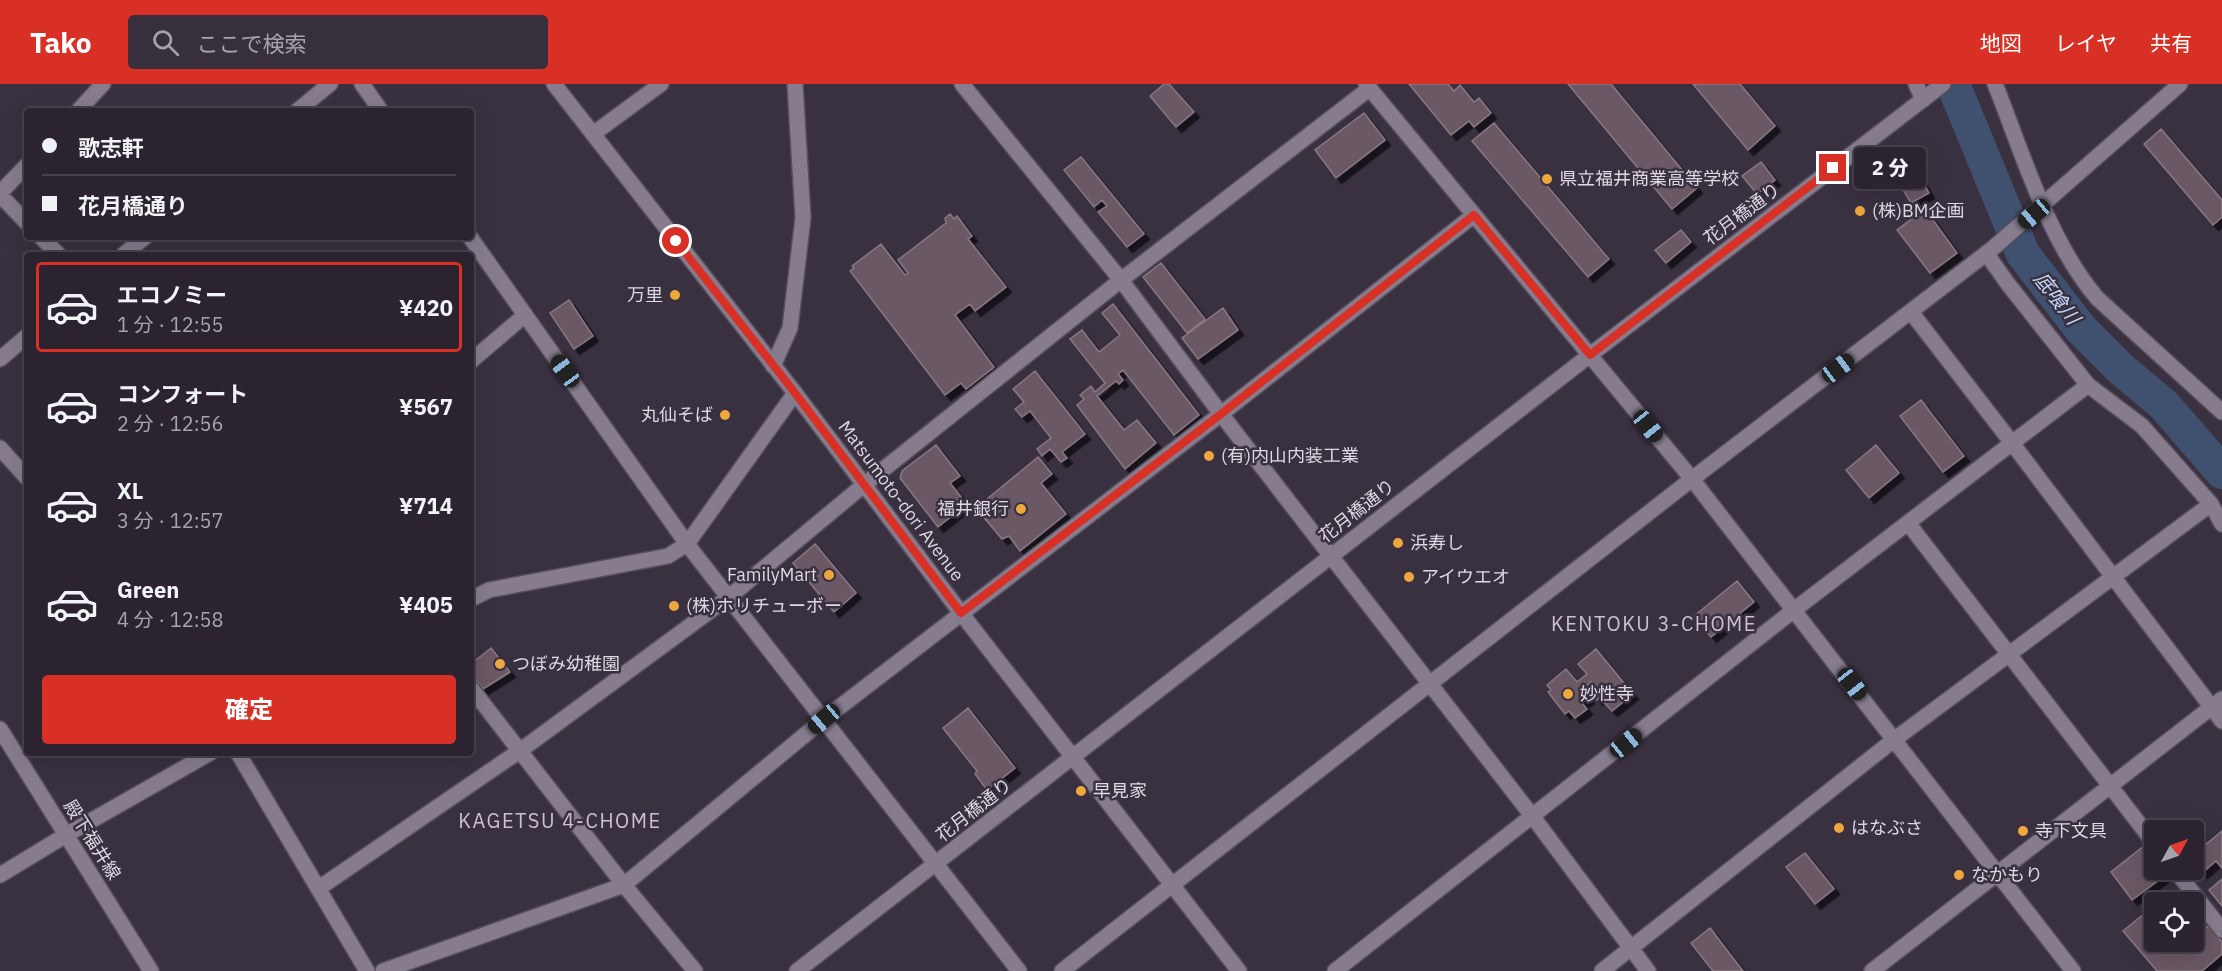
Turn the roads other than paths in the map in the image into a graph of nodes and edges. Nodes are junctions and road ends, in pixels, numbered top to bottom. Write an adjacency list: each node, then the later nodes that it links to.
1 (103, 84): 13 (street)
2 (330, 84): 14 (street)
3 (362, 84): 15 (street)
4 (554, 84): 16 (street, Matsumoto-dori Avenue)
5 (661, 84): 16 (street)
6 (795, 84): 35 (street)
7 (962, 84): 28 (street)
8 (1916, 84): 12 (street)
9 (1995, 84): 19 (street)
10 (2180, 84): 19 (street)
11 (1368, 86): 20 (street); 28 (street)
12 (1934, 91): 32 (street, 花月橋通り)
13 (81, 108)
14 (301, 108)
15 (379, 108)
16 (593, 134): 35 (street, Matsumoto-dori Avenue)
17 (24, 168): 18 (street)
18 (0, 194): 21 (street)
19 (2038, 210): 25 (street); 38 (street)
20 (1474, 215): 32 (street); 39 (street)
21 (24, 220)
22 (44, 240): 26 (street)
23 (141, 240): 27 (street)
24 (472, 240): 30 (street)
25 (1989, 251): 29 (street); 36 (street)
26 (56, 252)
27 (127, 252)
28 (1121, 280): 39 (street); 44 (street)
29 (1911, 312): 40 (street); 43 (street)
30 (525, 315): 33 (street); 48 (street)
31 (24, 339): 34 (street)
32 (1590, 355): 43 (street); 49 (street, 花月橋通り)
33 (474, 358)
34 (0, 359)
35 (773, 366): 37 (street, Matsumoto-dori Avenue)
36 (2088, 385): 40 (street); 45 (street)
37 (795, 393): 44 (street, Matsumoto-dori Avenue); 48 (street)
38 (2222, 412)
39 (1221, 414): 49 (street); 54 (street)
40 (2012, 443): 46 (street); 50 (street)
41 (0, 448): 42 (street)
42 (24, 475)
43 (1692, 479): 53 (street); 56 (street)
44 (865, 484): 51 (street); 54 (street, Matsumoto-dori Avenue)
45 (2211, 504): 47 (street); 50 (street)
46 (1908, 523): 53 (street); 55 (street)
47 (2222, 524)
48 (687, 544): 51 (street); 52 (street)
49 (1330, 556): 56 (street); 66 (street, 花月橋通り)
50 (2113, 575): 55 (street); 58 (street)
51 (729, 597): 59 (street); 63 (street)
52 (474, 598)
53 (1794, 610): 62 (street); 68 (street)
54 (961, 613): 59 (street); 66 (street, Matsumoto-dori Avenue)
55 (2009, 653): 62 (street); 67 (street)
56 (1429, 685): 68 (street); 76 (street)
57 (474, 692): 63 (street)
58 (2216, 703): 60 (street); 67 (street)
59 (824, 719): 71 (street); 75 (street)
60 (2222, 721)
61 (0, 729): 70 (street, 殿下福井線)
62 (1895, 739): 72 (street); 79 (street)
63 (521, 750): 75 (street); 77 (street)
64 (205, 756): 70 (street)
65 (240, 756): 77 (street)
66 (1074, 757): 71 (street, 花月橋通り); 76 (street, Matsumoto-dori Avenue)
67 (2109, 785): 69 (street); 72 (street)
68 (1533, 817): 79 (street); 88 (street)
69 (2144, 830)
70 (66, 835): 73 (street); 80 (street, 殿下福井線)
71 (937, 863): 84 (street, 花月橋通り); 85 (street)
72 (1997, 872): 91 (street); 92 (street)
73 (0, 875)
74 (2183, 880): 78 (street)
75 (624, 885): 82 (street); 83 (street)
76 (1174, 886): 86 (street); 87 (street, Matsumoto-dori Avenue)
77 (319, 888): 81 (street)
78 (2222, 930)
79 (1630, 949): 89 (street); 90 (street)
80 (151, 971)
81 (367, 971)
82 (383, 971)
83 (695, 971)
84 (797, 971)
85 (1019, 971)
86 (1062, 971)
87 (1239, 971)
88 (1335, 971)
89 (1602, 971)
90 (1648, 971)
91 (1872, 971)
92 (2073, 971)

